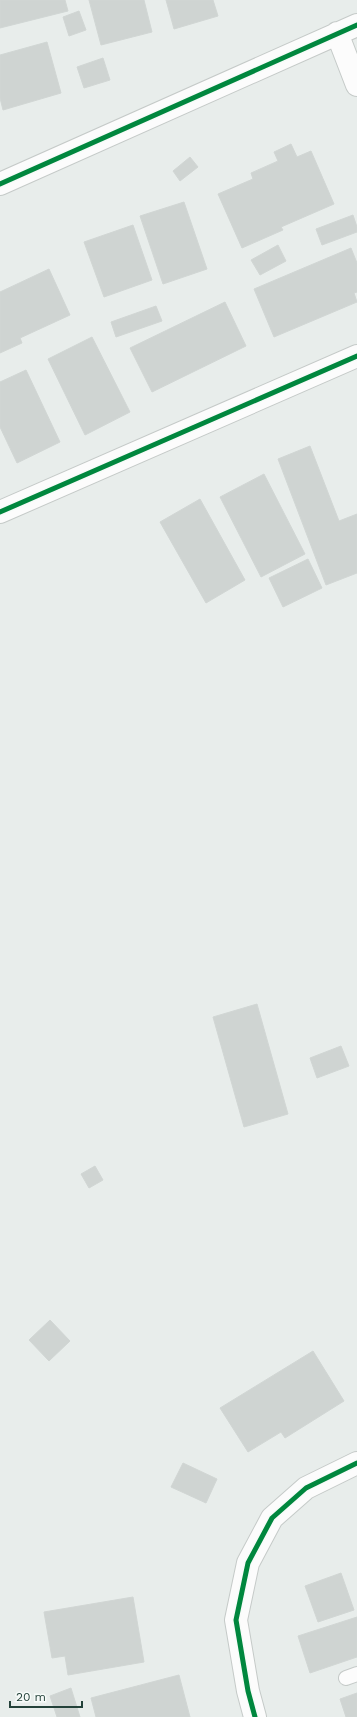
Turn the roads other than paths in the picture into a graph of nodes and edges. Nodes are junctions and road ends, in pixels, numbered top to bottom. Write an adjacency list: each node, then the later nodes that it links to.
1 (357, 25): 2 (street)
2 (336, 33): 3 (street); 4 (street)
3 (357, 85)
4 (0, 184)
5 (357, 356): 6 (street)
6 (0, 512)
7 (357, 1463): 8 (street)
8 (255, 1717)

